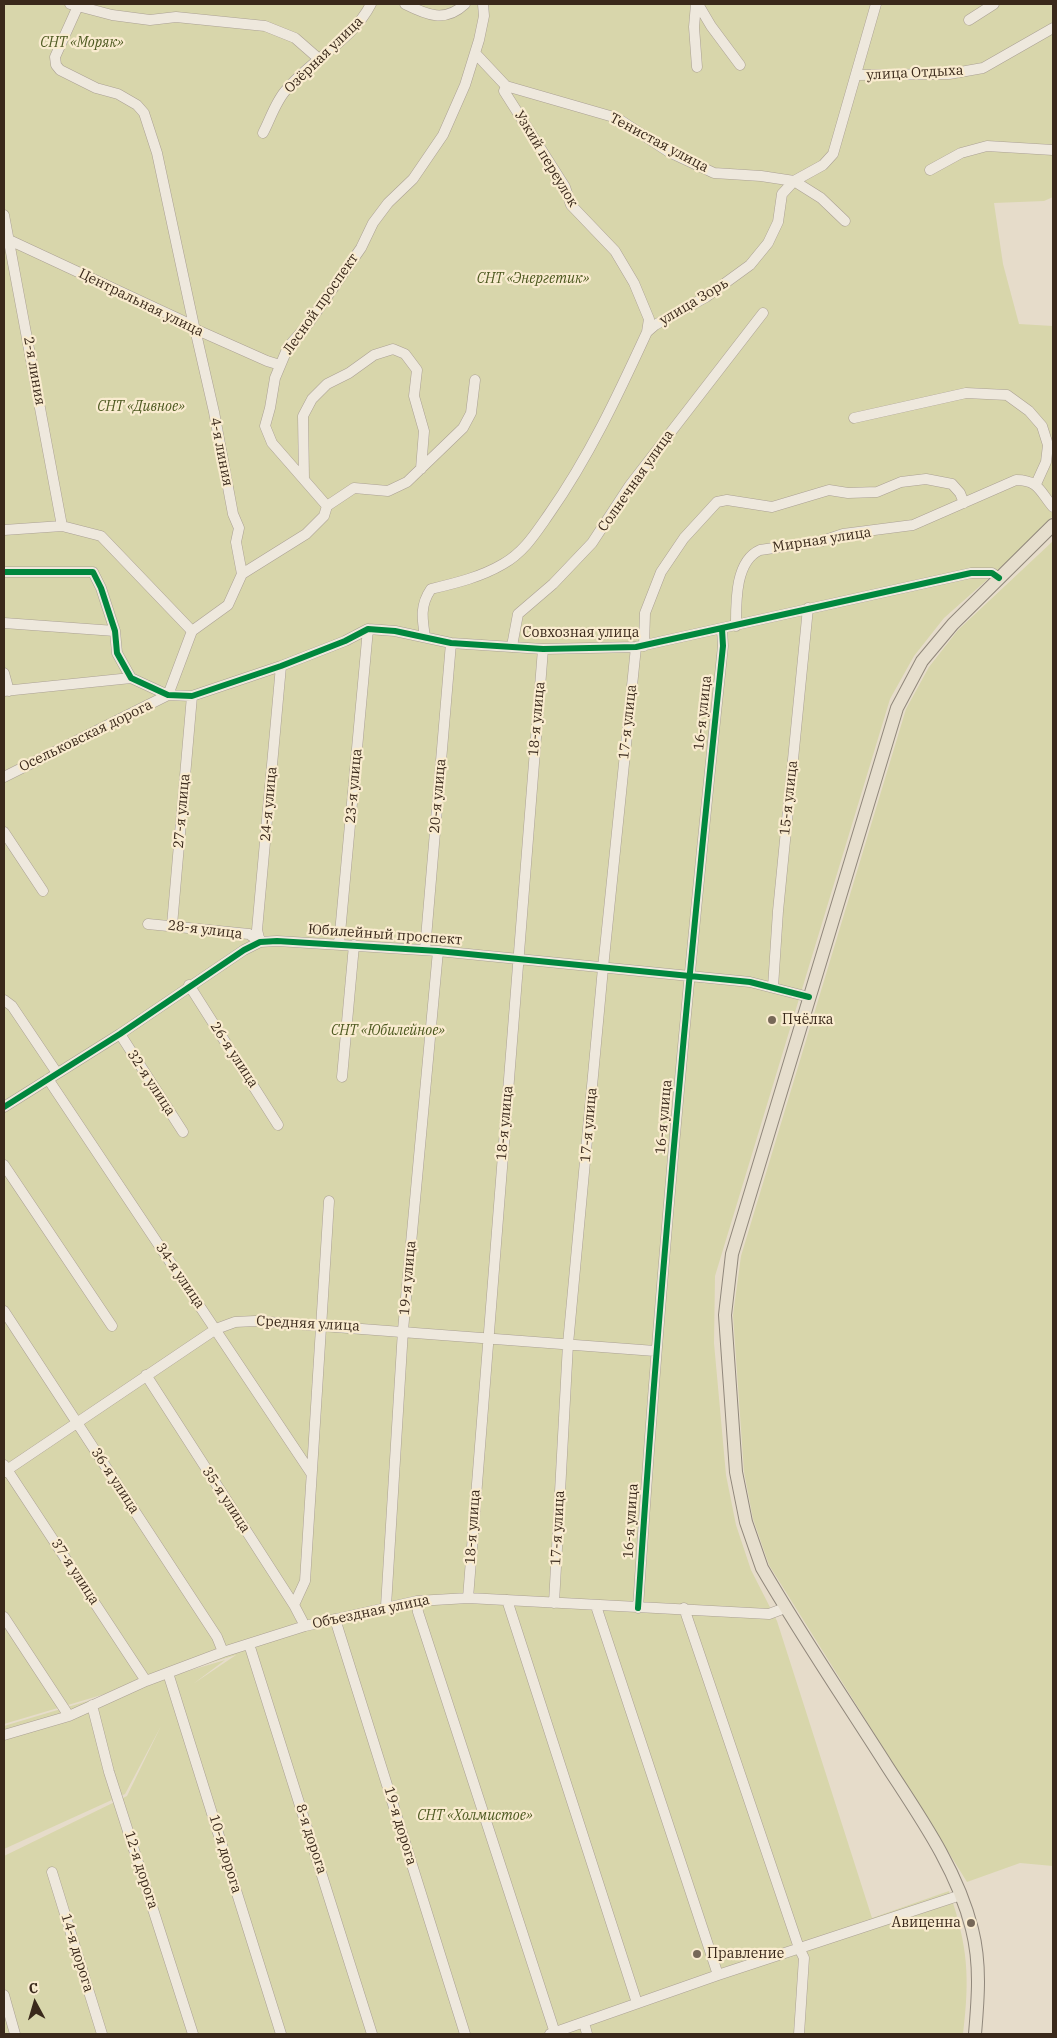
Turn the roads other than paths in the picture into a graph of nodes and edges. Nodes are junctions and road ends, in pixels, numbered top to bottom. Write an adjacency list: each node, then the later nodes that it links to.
1 (372, 4): 12 (street, Озёрная улица)
2 (404, 4): 3 (street)
3 (465, 4)
4 (483, 4): 11 (street, Лесной проспект)
5 (697, 4): 13 (street); 14 (street)
6 (876, 4): 15 (street, улица Зорь)
7 (994, 4): 9 (street)
8 (74, 5): 12 (street); 25 (street, 4-я линия)
9 (969, 20)
10 (1053, 28): 15 (street, улица Отдыха)
11 (475, 53): 16 (street); 27 (street, Лесной проспект)
12 (318, 59): 17 (street, Озёрная улица)
13 (740, 65)
14 (697, 67)
15 (857, 75): 20 (street, улица Зорь)
16 (506, 86): 20 (street, Тенистая улица); 26 (street, Узкий переулок)
17 (263, 134)
18 (1053, 150): 19 (street)
19 (930, 170)
20 (794, 181): 22 (street, Тенистая улица); 26 (street, улица Зорь)
21 (4, 215): 23 (street, 2-я линия)
22 (845, 221)
23 (7, 239): 25 (street, Центральная улица); 37 (street, 2-я линия)
24 (763, 314): 51 (street, Солнечная улица)
25 (194, 328): 27 (street, Центральная улица); 40 (street, 4-я линия)
26 (647, 332): 49 (street, улица Зорь)
27 (280, 365): 31 (street, Лесной проспект)
28 (474, 380): 30 (street)
29 (854, 418): 32 (street)
30 (421, 469): 31 (street); 34 (street)
31 (304, 479): 34 (street, Лесной проспект)
32 (1036, 484): 33 (street); 35 (street)
33 (964, 503): 44 (street, Мирная улица); 52 (street, 17-я улица)
34 (327, 506): 40 (street)
35 (1053, 507)
36 (1053, 525): 41 (main road)
37 (62, 526): 38 (street); 48 (street)
38 (4, 530)
39 (4, 572): 47 (street)
40 (242, 574): 48 (street)
41 (999, 578): 42 (street, Совхозная улица); 75 (main road)
42 (808, 608): 44 (street, Совхозная улица); 74 (street, 15-я улица)
43 (4, 623): 47 (street)
44 (736, 626): 45 (street, Совхозная улица)
45 (722, 628): 52 (street, Совхозная улица); 72 (street, 16-я улица)
46 (368, 629): 49 (street, Совхозная улица); 54 (street); 66 (street, 23-я улица)
47 (115, 631): 56 (street)
48 (192, 631): 58 (street)
49 (425, 637): 50 (street, Совхозная улица)
50 (451, 643): 51 (street, Совхозная улица); 68 (street, 20-я улица)
51 (512, 646): 53 (street, Совхозная улица)
52 (640, 646): 53 (street, Совхозная улица); 71 (street, 17-я улица)
53 (542, 648): 70 (street, 18-я улица)
54 (281, 666): 59 (street); 65 (street, 24-я улица)
55 (4, 673): 57 (street)
56 (131, 678): 57 (street); 58 (street)
57 (7, 691)
58 (168, 695): 59 (street); 60 (street, Осельковская дорога)
59 (192, 696): 64 (street, 27-я улица)
60 (4, 776)
61 (4, 832): 62 (street)
62 (43, 891)
63 (148, 924): 64 (street, 28-я улица)
64 (172, 925): 65 (street, 28-я улица)
65 (260, 942): 66 (street, Юбилейный проспект); 73 (street, Юбилейный проспект)
66 (339, 944): 67 (street, Юбилейный проспект)
67 (354, 945): 68 (street, Юбилейный проспект); 79 (street)
68 (425, 950): 69 (street, Юбилейный проспект)
69 (438, 951): 70 (street, Юбилейный проспект); 89 (street, 19-я улица)
70 (518, 959): 71 (street, Юбилейный проспект); 90 (street, 18-я улица)
71 (603, 968): 72 (street, Юбилейный проспект); 91 (street, 17-я улица)
72 (688, 976): 74 (street, Юбилейный проспект); 92 (street, 16-я улица)
73 (189, 985): 77 (street, Юбилейный проспект); 81 (street, 26-я улица)
74 (773, 987): 75 (street, Юбилейный проспект)
75 (809, 997): 106 (main road)
76 (4, 1000): 78 (street, 34-я улица)
77 (120, 1034): 78 (street, Юбилейный проспект); 82 (street, 32-я улица)
78 (52, 1076): 80 (street, Юбилейный проспект); 88 (street, 34-я улица)
79 (342, 1077)
80 (4, 1107)
81 (278, 1125)
82 (184, 1132)
83 (4, 1165): 87 (street)
84 (330, 1201): 86 (street)
85 (4, 1312): 94 (street, 36-я улица)
86 (320, 1324): 88 (street, Средняя улица); 89 (street, Средняя улица); 96 (street)
87 (112, 1326)
88 (216, 1330): 93 (street, Средняя улица); 96 (street, 34-я улица)
89 (403, 1330): 90 (street, Средняя улица); 102 (street, 19-я улица)
90 (488, 1337): 91 (street, Средняя улица); 97 (street, 18-я улица)
91 (568, 1344): 92 (street, Средняя улица); 100 (street, 17-я улица)
92 (655, 1352): 104 (street, 16-я улица)
93 (146, 1375): 94 (street, Средняя улица); 101 (street, 35-я улица)
94 (76, 1422): 95 (street, Средняя улица); 111 (street, 36-я улица)
95 (5, 1468): 113 (street, 37-я улица)
96 (311, 1473): 101 (street)
97 (468, 1598): 98 (street, Объездная улица); 99 (street, Объездная улица)
98 (507, 1600): 100 (street, Объездная улица); 122 (street)
99 (417, 1601): 102 (street, Объездная улица); 130 (street)
100 (554, 1603): 103 (street, Объездная улица)
101 (294, 1605): 109 (street, 35-я улица)
102 (386, 1606): 108 (street, Объездная улица)
103 (596, 1606): 104 (street, Объездная улица); 120 (street)
104 (638, 1608): 105 (street, Объездная улица)
105 (684, 1608): 106 (street, Объездная улица); 119 (street)
106 (785, 1608): 118 (main road)
107 (4, 1618): 115 (street)
108 (335, 1618): 109 (street, Объездная улица); 129 (street, 19-я дорога)
109 (305, 1626): 110 (street, Объездная улица)
110 (249, 1644): 111 (street, Объездная улица); 128 (street, 8-я дорога)
111 (223, 1652): 112 (street, Объездная улица)
112 (168, 1673): 113 (street, Объездная улица); 127 (street, 10-я дорога)
113 (146, 1681): 114 (street, Объездная улица)
114 (92, 1705): 115 (street, Объездная улица); 126 (street, 12-я дорога)
115 (69, 1716): 116 (street, Объездная улица)
116 (4, 1735)
117 (52, 1872): 125 (street, 14-я дорога)
118 (961, 1895): 119 (street); 133 (main road)
119 (799, 1948): 120 (street); 132 (street)
120 (718, 1975): 122 (street)
121 (4, 1995): 124 (street)
122 (637, 2003): 123 (street)
123 (584, 2022): 130 (street); 131 (street)
124 (15, 2034)
125 (102, 2034)
126 (193, 2034)
127 (281, 2034)
128 (372, 2034)
129 (465, 2034)
130 (553, 2034)
131 (587, 2034)
132 (799, 2034)
133 (975, 2034)

